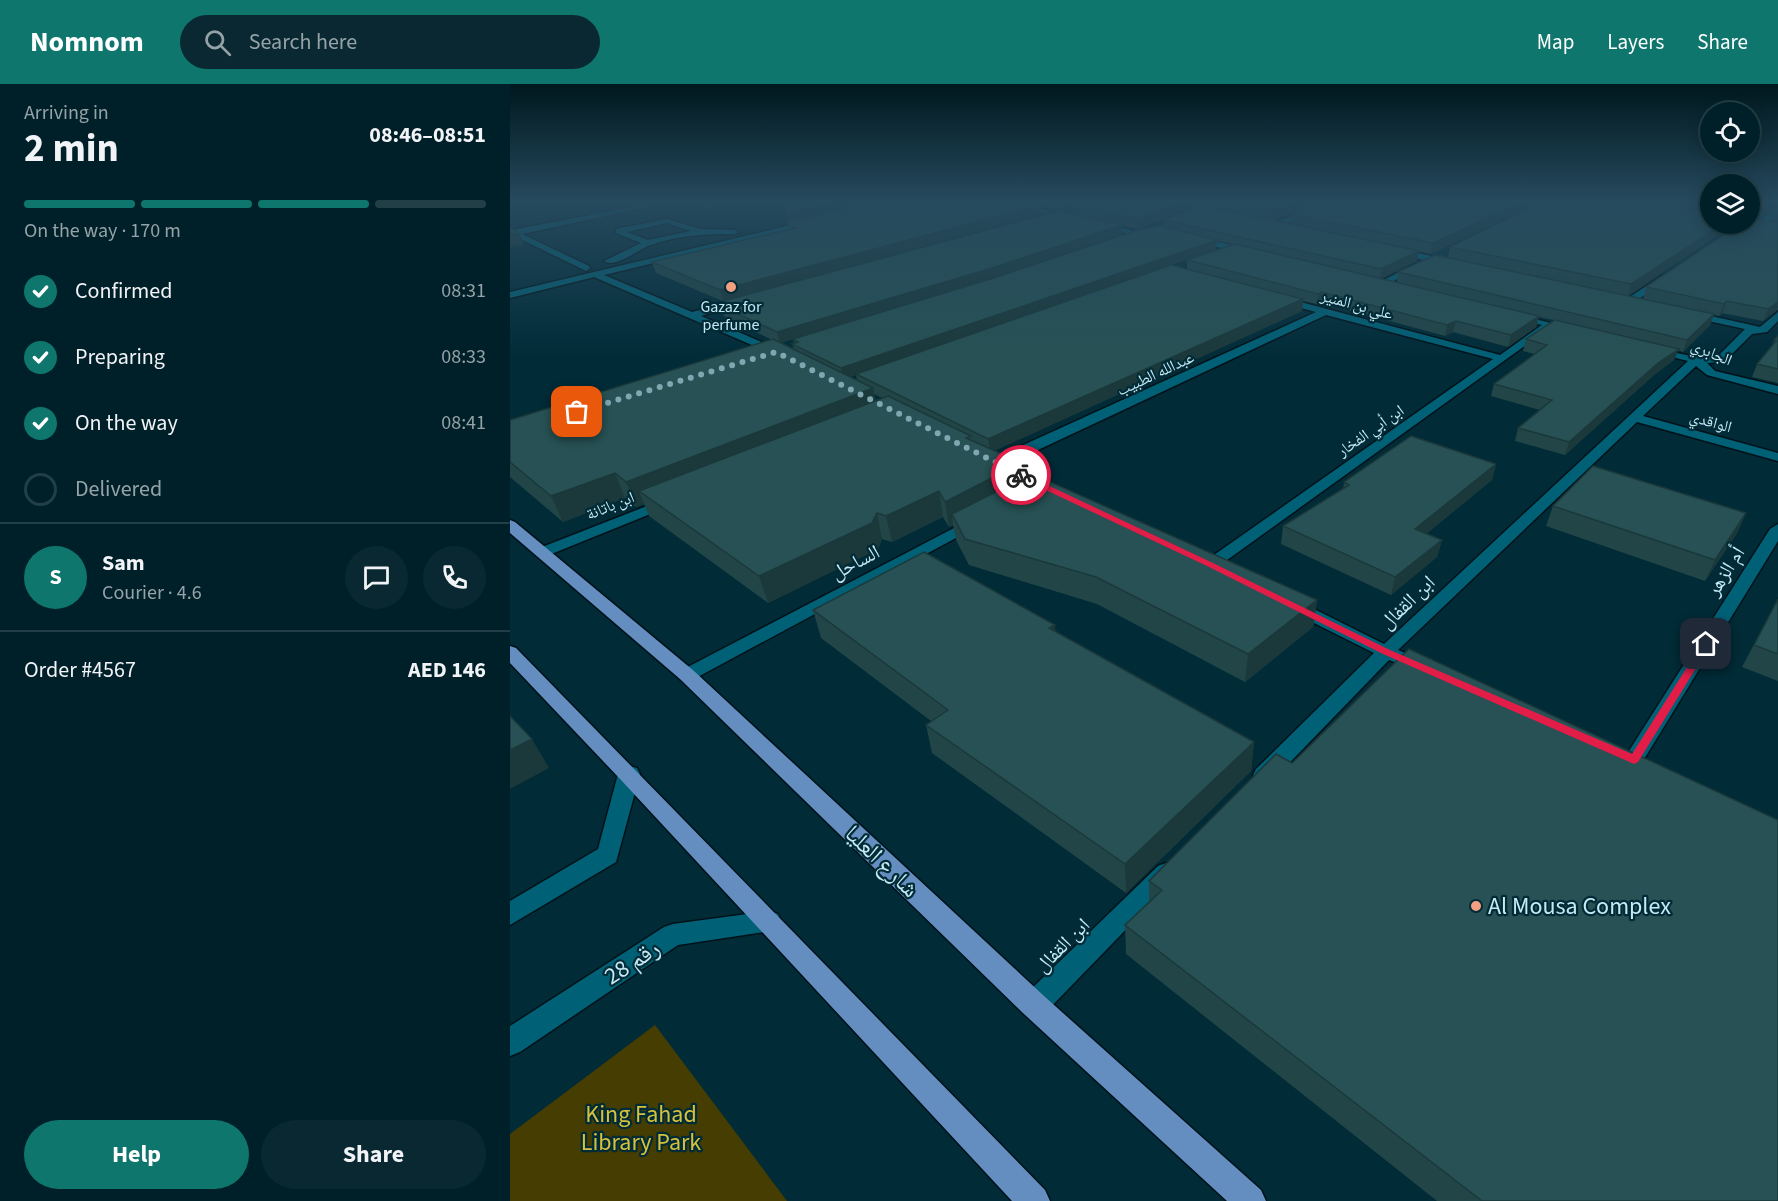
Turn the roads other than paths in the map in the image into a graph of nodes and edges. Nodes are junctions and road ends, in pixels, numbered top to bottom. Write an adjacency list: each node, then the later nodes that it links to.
1 (554, 253): 14 (street)
2 (628, 253): 14 (street)
3 (661, 253): 14 (street)
4 (667, 253): 14 (street)
5 (1219, 253): 9 (street)
6 (1256, 253): 10 (street)
7 (1406, 253): 11 (street)
8 (1442, 254): 11 (street)
9 (1213, 255)
10 (1268, 256)
11 (1432, 259): 12 (street); 16 (street)
12 (1455, 264)
13 (1677, 269): 23 (street)
14 (590, 271): 17 (street); 19 (street); 28 (street)
15 (1371, 281): 16 (street)
16 (1383, 283): 18 (street)
17 (510, 286)
18 (1394, 286)
19 (510, 295)
20 (1271, 297): 25 (street, علي بن المنير)
21 (750, 299): 28 (street)
22 (1619, 299): 23 (street)
23 (1630, 301): 24 (street)
24 (1641, 304)
25 (1326, 311): 35 (street, علي بن المنير); 41 (street, عبدالله الطبيب)
26 (1675, 311): 31 (street)
27 (1506, 313): 30 (street)
28 (693, 315): 34 (street)
29 (1778, 315): 31 (street)
30 (1550, 324): 32 (street); 35 (street, ابن أبي الفخار)
31 (1763, 330): 36 (street)
32 (1584, 332)
33 (1640, 346): 36 (street, الجابري)
34 (754, 358)
35 (1500, 358): 50 (street, ابن أبي الفخار)
36 (1696, 360): 37 (street, الجابري); 38 (street, ابن القفال)
37 (1778, 390)
38 (1634, 417): 40 (street, الواقدي); 53 (street, ابن القفال)
39 (976, 454): 41 (street)
40 (1778, 457)
41 (997, 464): 42 (street)
42 (1043, 486): 44 (street); 45 (street)
43 (685, 495): 49 (street, ابن باتانة)
44 (1064, 496)
45 (1022, 497)
46 (990, 514): 55 (street, الساحل)
47 (510, 525): 49 (main road, شارع العليا)
48 (1778, 529): 56 (street, أم الزهر)
49 (543, 552): 55 (main road, شارع العليا)
50 (1230, 575)
51 (1282, 601): 53 (street)
52 (510, 652): 57 (main road)
53 (1386, 652): 54 (street); 58 (street, ابن القفال)
54 (1437, 673)
55 (687, 675): 62 (main road, شارع العليا)
56 (1634, 759)
57 (629, 774): 60 (street); 61 (main road)
58 (1252, 787)
59 (1176, 862): 62 (street, ابن القفال)
60 (510, 914)
61 (769, 922): 63 (street, رقم 28); 64 (main road)
62 (1034, 1005): 65 (main road, شارع العليا)
63 (510, 1042)
64 (1034, 1201)
65 (1250, 1201)

